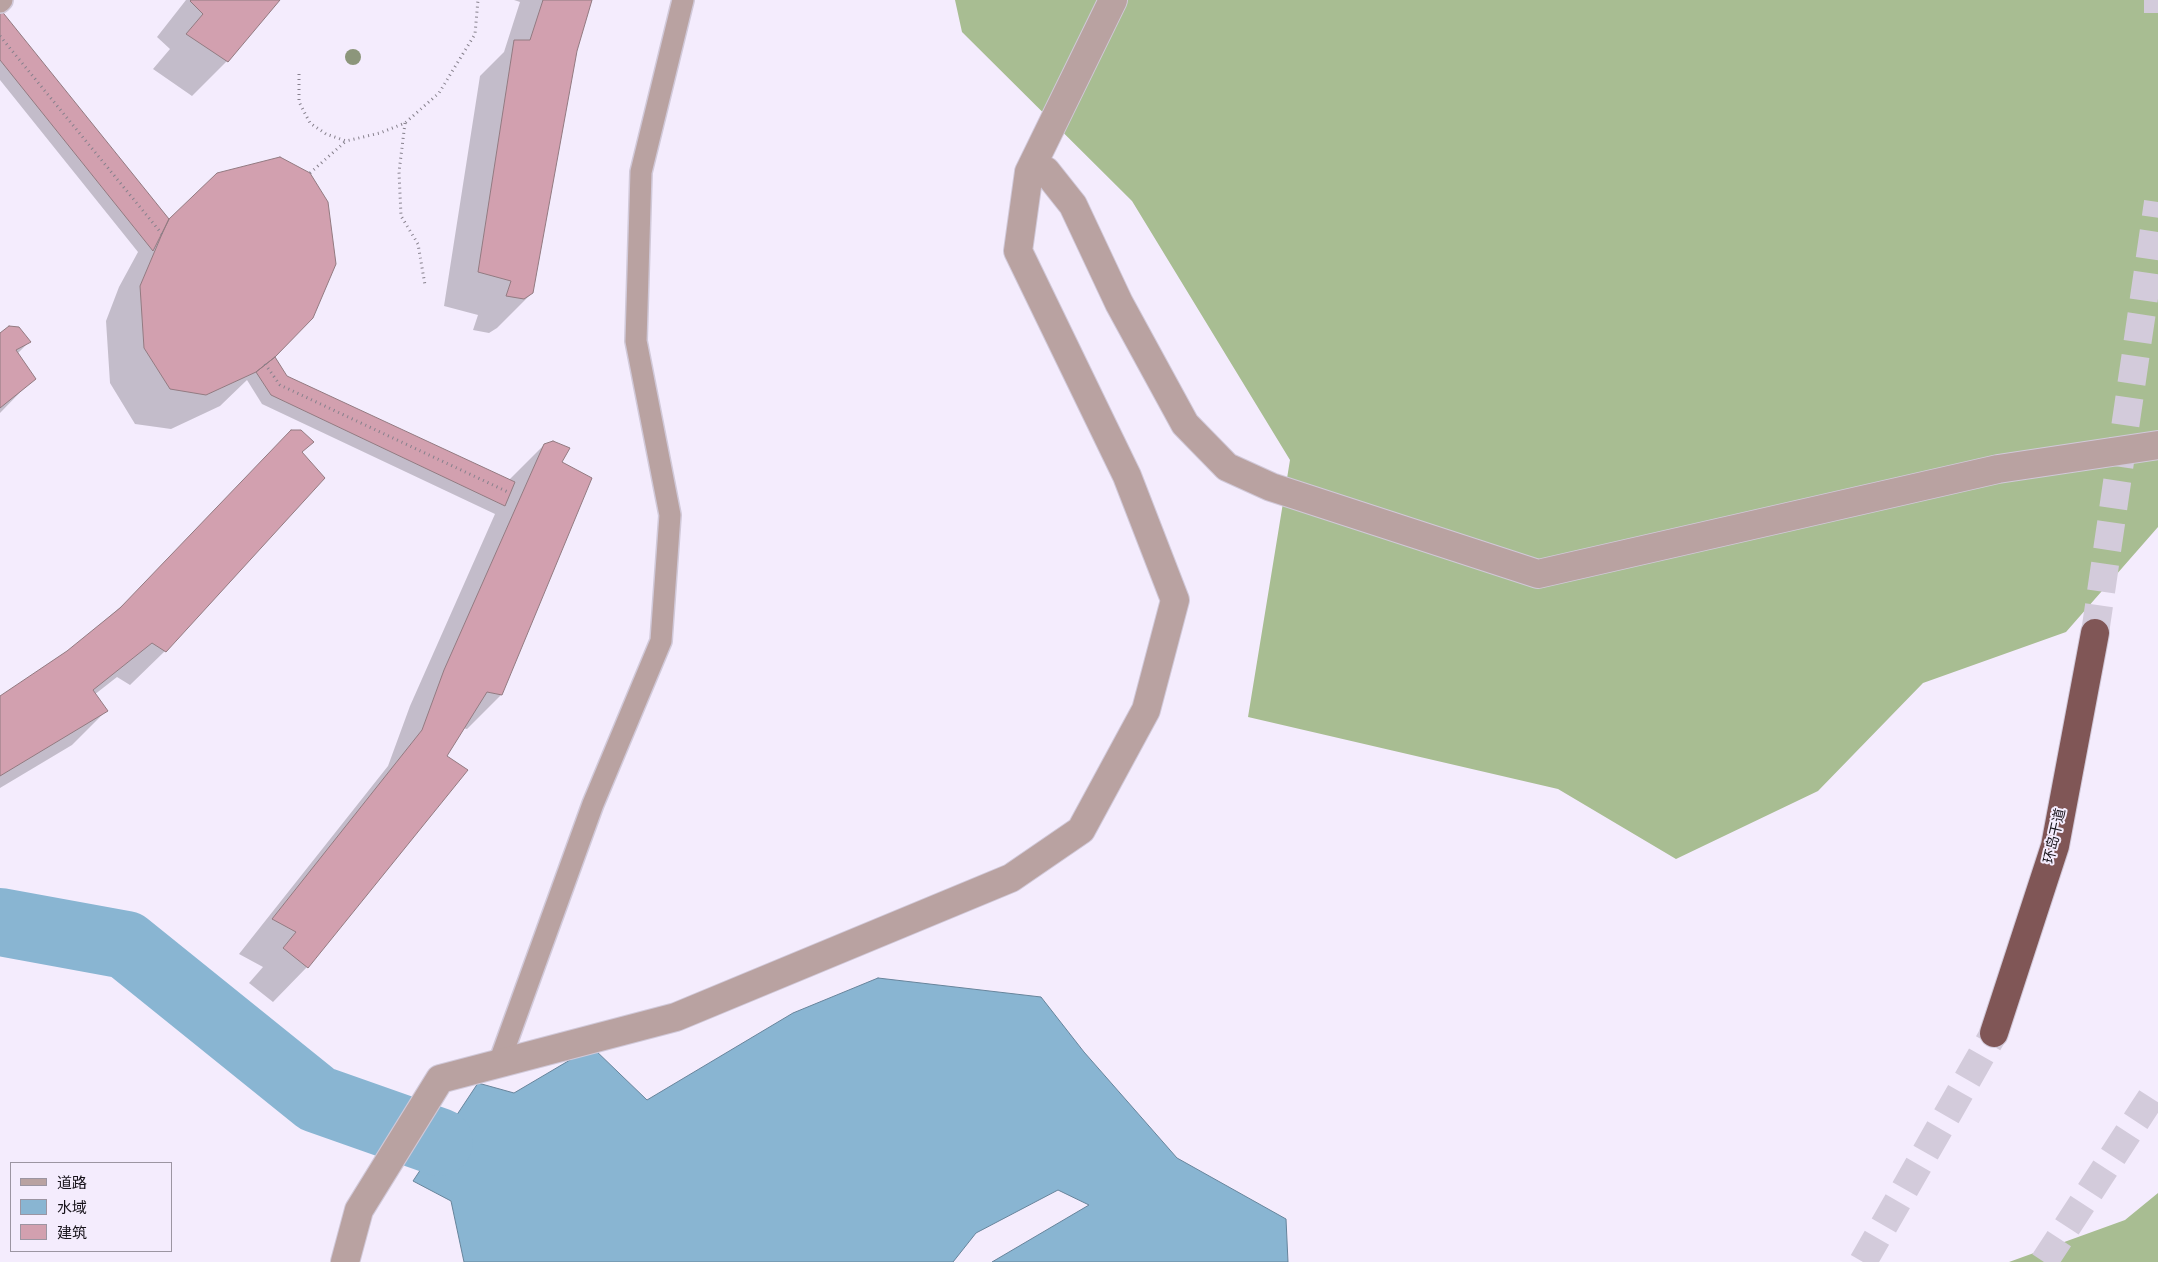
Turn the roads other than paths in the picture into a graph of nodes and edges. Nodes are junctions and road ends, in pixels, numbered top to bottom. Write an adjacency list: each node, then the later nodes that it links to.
1 (684, 0): 7 (lane)
2 (1113, 0): 3 (street)
3 (1029, 172): 4 (street); 7 (street)
4 (2158, 445)
5 (2095, 633): 6 (highway, 环岛干道)
6 (1994, 1033)
7 (499, 1063): 8 (street)
8 (345, 1262)

